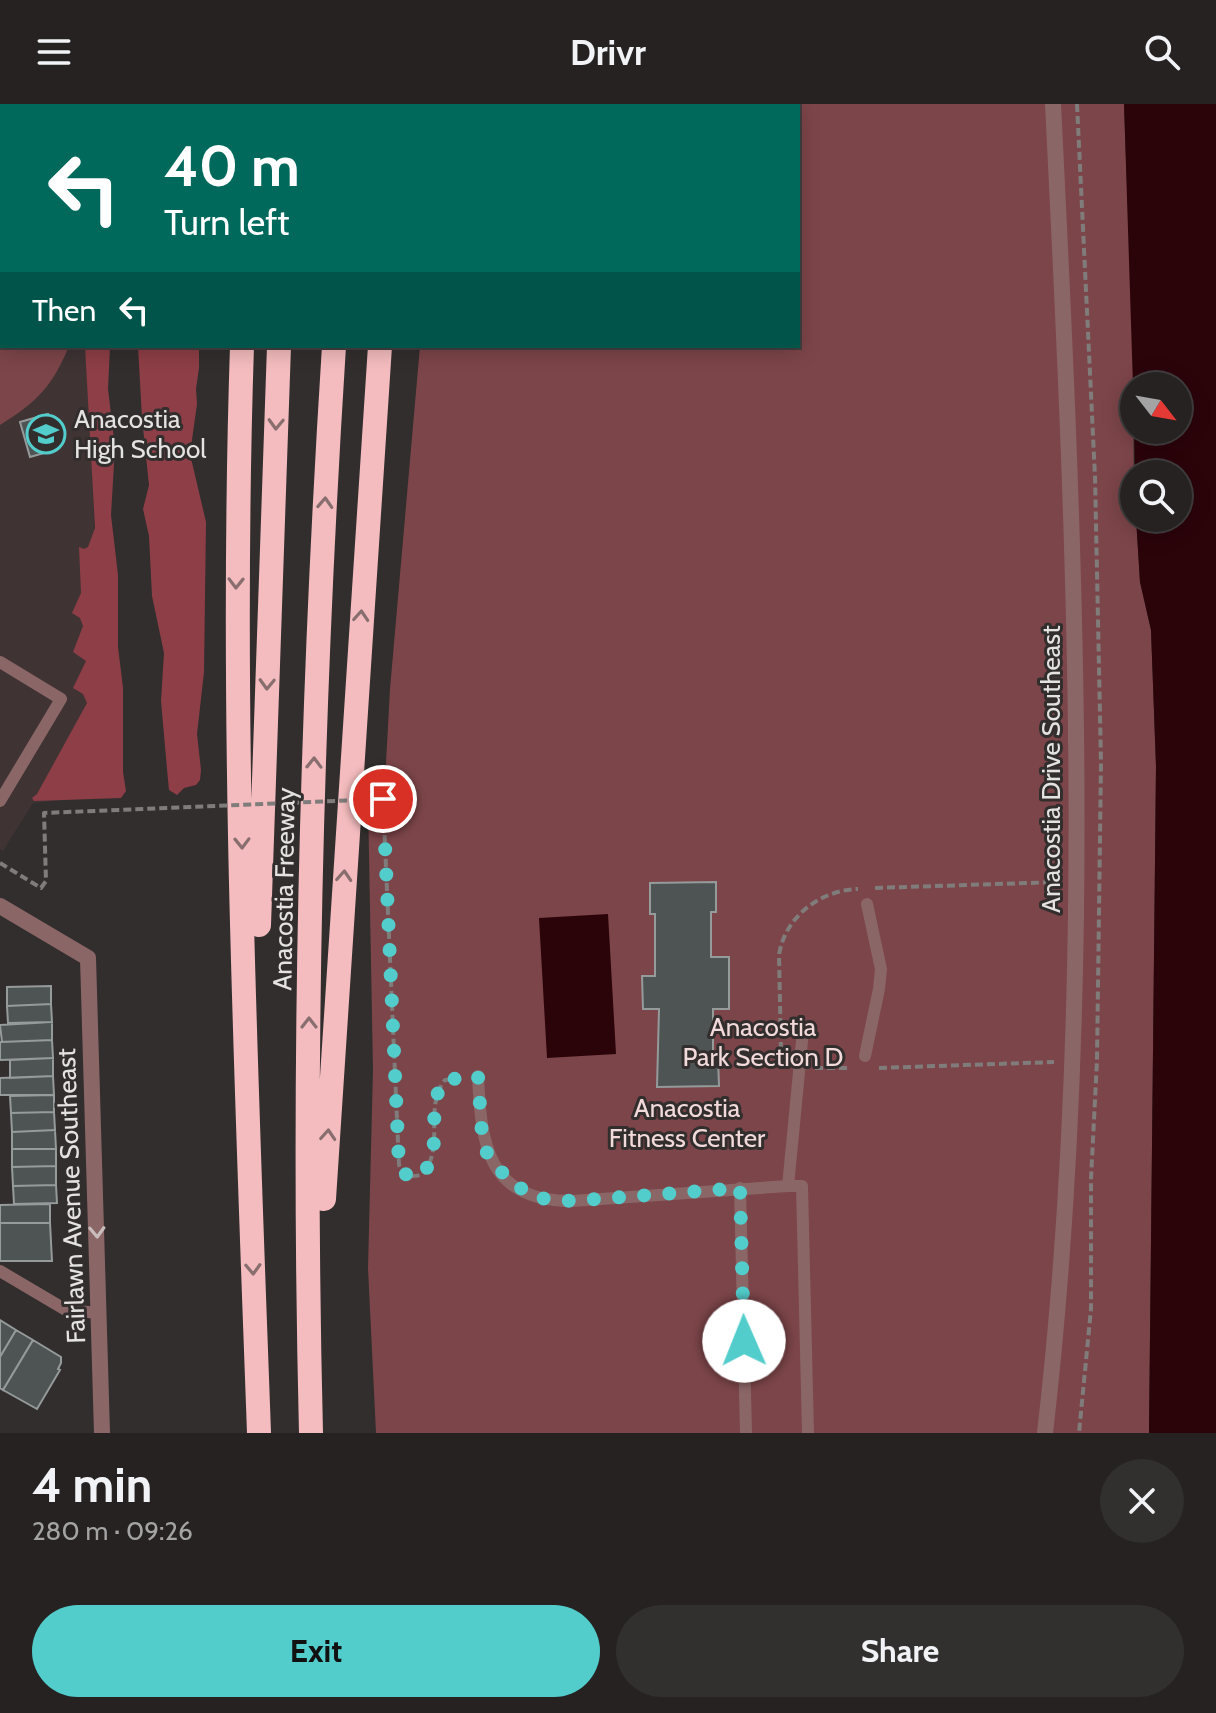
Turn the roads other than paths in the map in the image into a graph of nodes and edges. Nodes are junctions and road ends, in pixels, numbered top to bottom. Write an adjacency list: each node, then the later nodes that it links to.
1 (1053, 104): 23 (street, Anacostia Drive Southeast)
2 (242, 348): 15 (highway, Anacostia Freeway, one-way to 15)
3 (279, 348): 15 (highway, one-way to 15)
4 (334, 348): 18 (highway, Anacostia Freeway, one-way to 4)
5 (380, 348): 18 (highway, one-way to 5)
6 (0, 662): 7 (lane)
7 (0, 801)
8 (867, 904): 11 (lane)
9 (0, 906): 17 (street, Fairlawn Avenue Southeast, one-way to 17)
10 (803, 1031): 13 (lane)
11 (866, 1062)
12 (478, 1076): 14 (lane)
13 (788, 1186): 14 (lane); 22 (lane)
14 (740, 1188): 21 (lane)
15 (250, 1191): 20 (highway, Anacostia Freeway, one-way to 20)
16 (0, 1271): 17 (lane)
17 (99, 1313): 19 (street, Fairlawn Avenue Southeast)
18 (311, 1421)
19 (102, 1433)
20 (259, 1433)
21 (746, 1433)
22 (808, 1433)
23 (1045, 1433)

